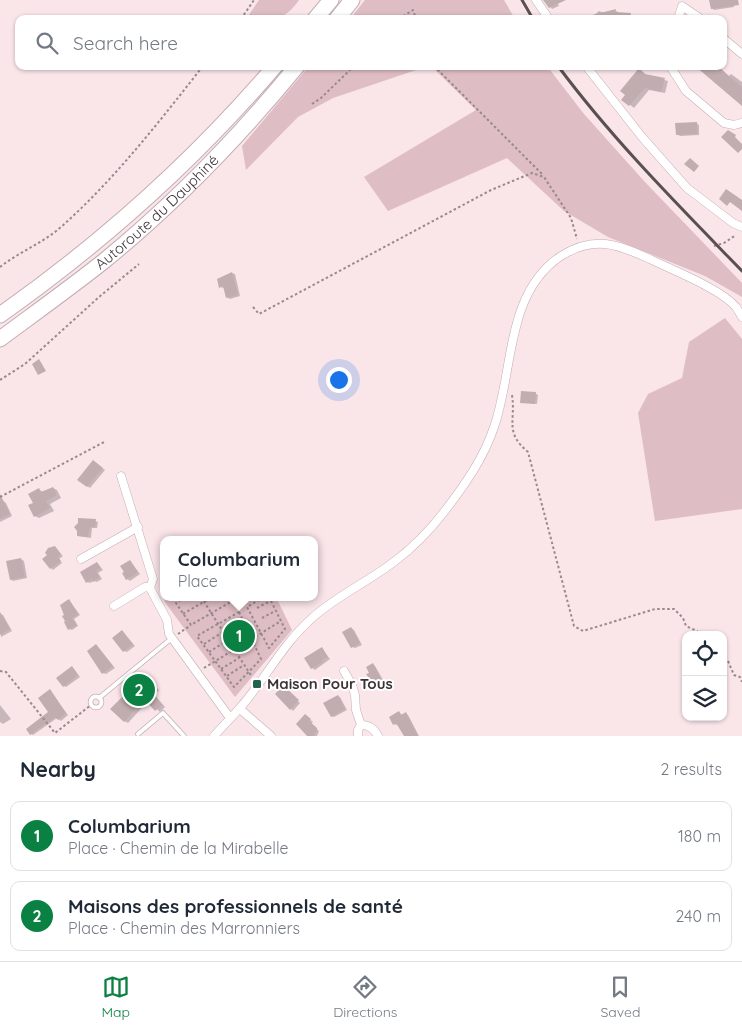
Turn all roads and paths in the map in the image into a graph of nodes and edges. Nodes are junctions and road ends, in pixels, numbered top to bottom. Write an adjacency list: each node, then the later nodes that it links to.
1 (254, 0): 5 (path)
2 (331, 0): 6 (highway)
3 (352, 0): 7 (highway)
4 (536, 0): 10 (street)
5 (244, 15)
6 (318, 15)
7 (340, 15)
8 (405, 15): 9 (path)
9 (414, 15)
10 (546, 15)
11 (679, 15): 12 (street)
12 (695, 15)
13 (727, 41): 14 (street)
14 (742, 54)
15 (200, 70): 29 (path)
16 (271, 70): 31 (highway, Autoroute du Dauphiné)
17 (294, 70): 33 (highway, Autoroute du Dauphiné)
18 (350, 70): 22 (path)
19 (438, 70): 24 (path)
20 (589, 70): 25 (street)
21 (673, 70): 23 (street)
22 (312, 104)
23 (742, 123)
24 (544, 177): 26 (path); 30 (path)
25 (742, 229): 27 (path)
26 (579, 246): 32 (street); 34 (street)
27 (714, 246)
28 (139, 264): 35 (path)
29 (0, 267)
30 (253, 307)
31 (0, 315)
32 (742, 317)
33 (0, 339)
34 (508, 373): 56 (path); 78 (street)
35 (0, 380)
36 (106, 441): 38 (path)
37 (121, 476): 39 (street)
38 (0, 497)
39 (138, 527): 40 (street); 41 (street)
40 (81, 559)
41 (150, 588): 47 (street); 59 (street)
42 (179, 601): 51 (path)
43 (232, 601): 50 (path)
44 (257, 601): 58 (path)
45 (270, 601): 48 (path); 49 (path)
46 (204, 602): 50 (path); 51 (path)
47 (114, 606)
48 (257, 608)
49 (276, 610): 52 (path); 53 (path)
50 (211, 613): 54 (path); 55 (path)
51 (183, 614): 55 (path)
52 (262, 618)
53 (281, 621): 58 (path); 58 (path)
54 (218, 624): 57 (path); 60 (path); 62 (path)
55 (191, 625): 59 (path)
56 (697, 631)
57 (223, 632): 61 (path); 62 (path)
58 (261, 633): 60 (path)
59 (172, 638): 73 (street); 76 (lane)
60 (252, 639): 63 (path); 72 (path)
61 (228, 640): 63 (path); 64 (path)
62 (203, 644): 66 (path)
63 (234, 649): 65 (path); 66 (path)
64 (209, 652)
65 (239, 658): 68 (path); 69 (path)
66 (215, 661): 69 (path); 73 (path)
67 (727, 661): 75 (path)
68 (244, 665): 72 (path); 74 (path)
69 (221, 669): 74 (path)
70 (0, 671): 77 (path)
71 (344, 671): 80 (street)
72 (248, 672): 74 (path)
73 (198, 673): 79 (street)
74 (226, 677)
75 (742, 682)
76 (99, 698): 77 (lane); 77 (lane)
77 (91, 705)
78 (240, 709): 79 (street); 84 (street)
79 (230, 718): 83 (street)
80 (361, 725): 85 (street); 86 (street)
81 (138, 734): 82 (lane)
82 (184, 736)
83 (214, 736)
84 (271, 736)
85 (358, 736)
86 (378, 736)

